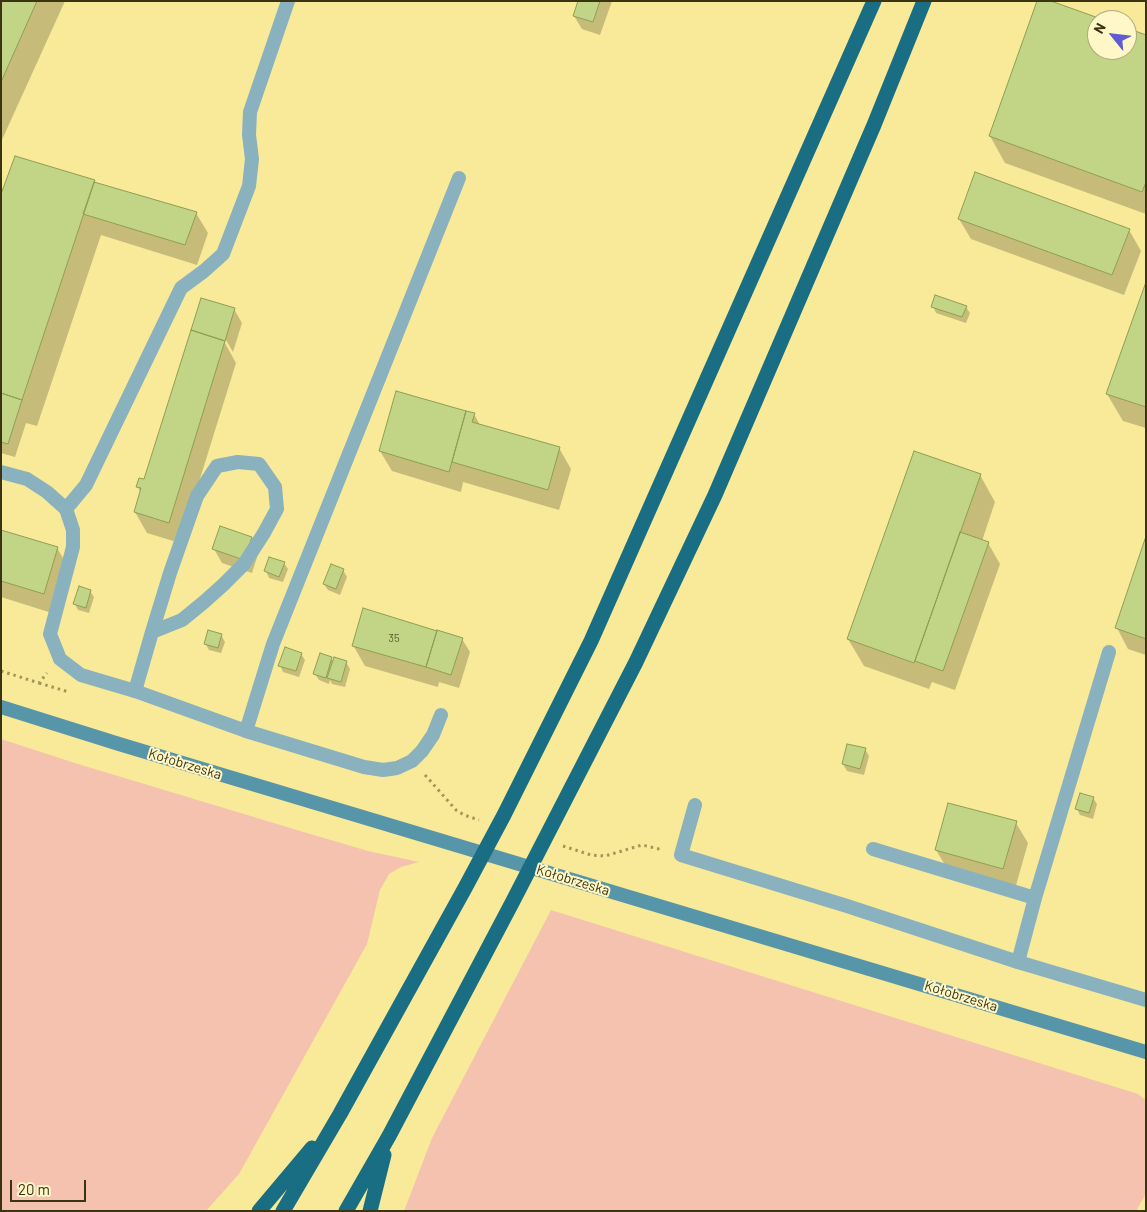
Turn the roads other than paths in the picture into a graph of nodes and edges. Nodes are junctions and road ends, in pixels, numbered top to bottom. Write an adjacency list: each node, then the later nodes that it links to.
1 (288, 1): 6 (street)
2 (874, 1): 19 (highway)
3 (924, 1): 20 (highway)
4 (458, 178): 12 (street)
5 (1, 472): 6 (street)
6 (66, 509): 9 (street)
7 (152, 632): 7 (street); 9 (street)
8 (1109, 652): 15 (street)
9 (135, 691): 12 (street)
10 (1, 707): 18 (main road, Kołobrzeska)
11 (441, 715): 12 (street)
12 (246, 731)
13 (695, 805): 16 (street)
14 (873, 849): 15 (street)
15 (1036, 898): 16 (street)
16 (1018, 962): 17 (street)
17 (1146, 1000)
18 (1146, 1052)
19 (340, 1114): 21 (highway); 22 (highway)
20 (389, 1136): 23 (highway); 24 (highway)
21 (259, 1211)
22 (283, 1211)
23 (346, 1211)
24 (370, 1211)

